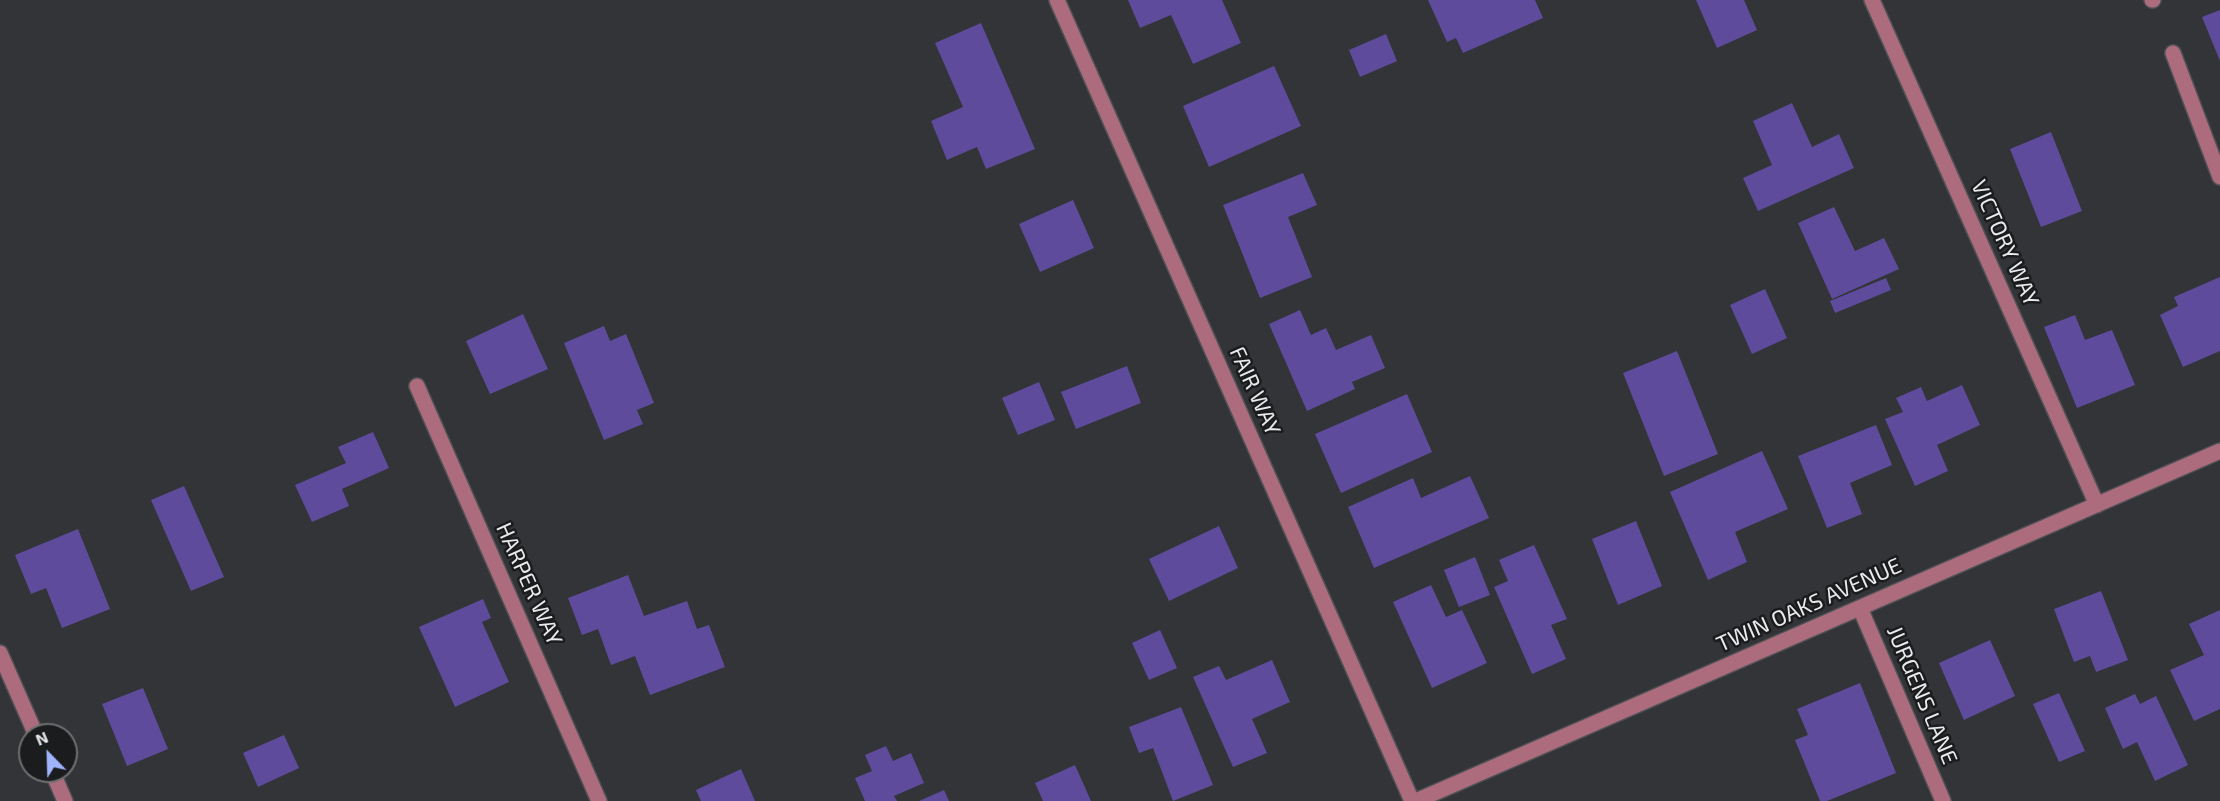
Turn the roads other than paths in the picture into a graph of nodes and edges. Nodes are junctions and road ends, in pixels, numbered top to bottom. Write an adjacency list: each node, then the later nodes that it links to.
1 (1057, 0): 14 (street, FAIR WAY)
2 (1872, 0): 7 (street, VICTORY WAY)
3 (2173, 53): 4 (street)
4 (2220, 177)
5 (417, 386): 13 (street, HARPER WAY)
6 (2220, 451): 7 (street, TWIN OAKS AVENUE)
7 (2097, 505): 8 (street, TWIN OAKS AVENUE)
8 (1860, 608): 14 (street, TWIN OAKS AVENUE); 15 (street, JURGENS LANE)
9 (0, 653): 10 (street)
10 (31, 723)
11 (57, 783): 12 (street)
12 (65, 801)
13 (599, 801)
14 (1414, 801)
15 (1943, 801)

